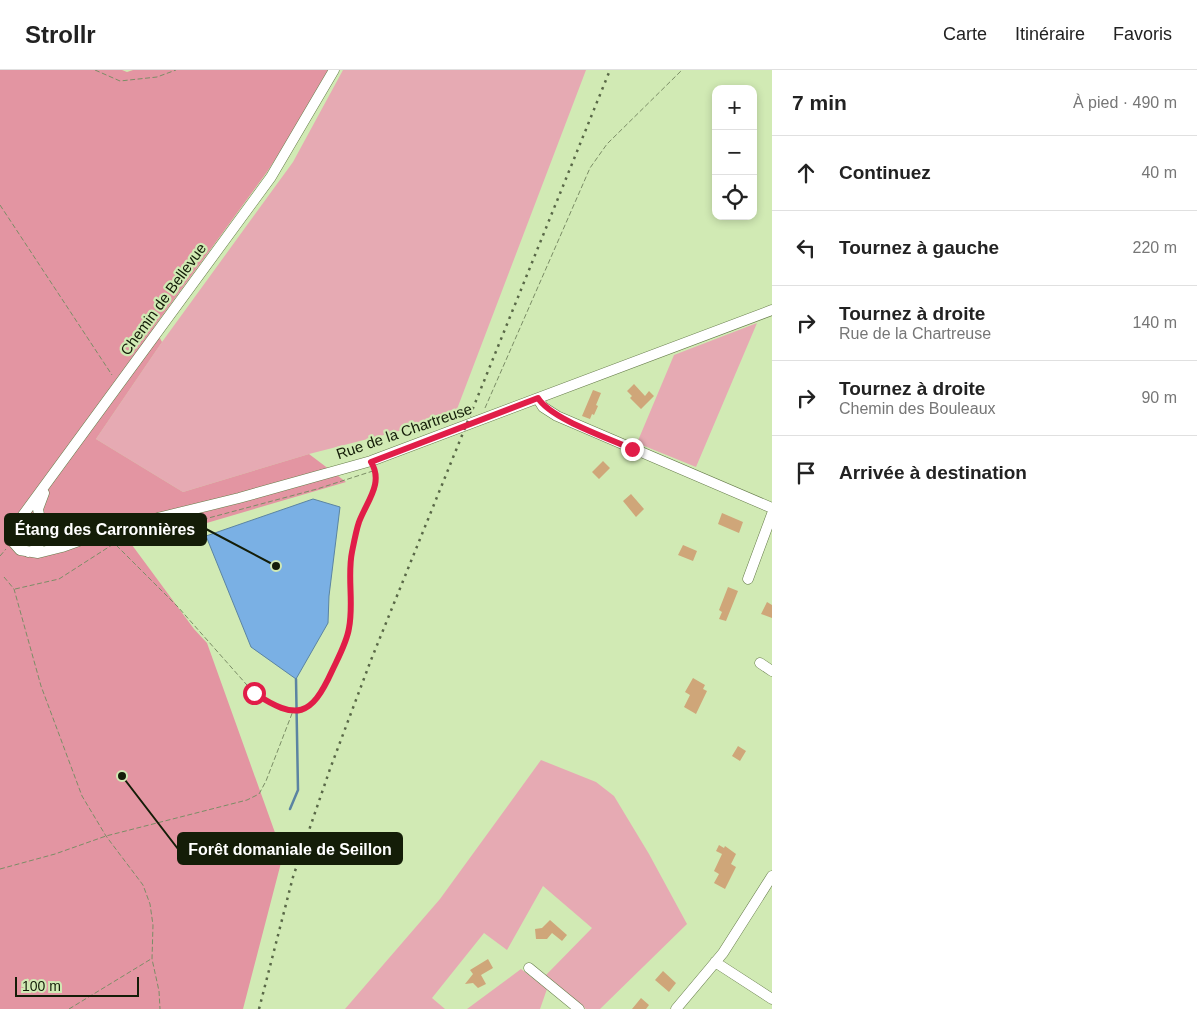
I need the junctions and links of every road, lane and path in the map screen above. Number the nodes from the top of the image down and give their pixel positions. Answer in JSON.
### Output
{"nodes":[{"id":1,"x":95,"y":70,"type":"edge"},
{"id":2,"x":176,"y":70,"type":"edge"},
{"id":3,"x":334,"y":70,"type":"edge"},
{"id":4,"x":682,"y":70,"type":"edge"},
{"id":5,"x":0,"y":205,"type":"edge"},
{"id":6,"x":772,"y":310,"type":"edge"},
{"id":7,"x":118,"y":384,"type":"junction"},
{"id":8,"x":538,"y":398,"type":"junction"},
{"id":9,"x":479,"y":421,"type":"junction"},
{"id":10,"x":53,"y":474,"type":"junction"},
{"id":11,"x":772,"y":508,"type":"edge"},
{"id":12,"x":772,"y":514,"type":"edge"},
{"id":13,"x":42,"y":530,"type":"junction"},
{"id":14,"x":102,"y":532,"type":"junction"},
{"id":15,"x":83,"y":539,"type":"junction"},
{"id":16,"x":12,"y":541,"type":"junction"},
{"id":17,"x":115,"y":543,"type":"junction"},
{"id":18,"x":28,"y":552,"type":"junction"},
{"id":19,"x":4,"y":577,"type":"dead end"},
{"id":20,"x":748,"y":579,"type":"dead end"},
{"id":21,"x":14,"y":589,"type":"junction"},
{"id":22,"x":760,"y":663,"type":"dead end"},
{"id":23,"x":772,"y":671,"type":"edge"},
{"id":24,"x":293,"y":711,"type":"junction"},
{"id":25,"x":106,"y":836,"type":"junction"},
{"id":26,"x":0,"y":869,"type":"edge"},
{"id":27,"x":772,"y":876,"type":"edge"},
{"id":28,"x":152,"y":959,"type":"junction"},
{"id":29,"x":715,"y":962,"type":"junction"},
{"id":30,"x":529,"y":968,"type":"dead end"},
{"id":31,"x":772,"y":999,"type":"edge"},
{"id":32,"x":69,"y":1009,"type":"edge"},
{"id":33,"x":160,"y":1009,"type":"edge"},
{"id":34,"x":579,"y":1009,"type":"edge"},
{"id":35,"x":676,"y":1009,"type":"edge"}],
"edges":[{"from":1,"to":2,"type":"path"},
{"from":3,"to":7,"type":"street","name":"Chemin de Bellevue"},
{"from":4,"to":9,"type":"path"},
{"from":5,"to":7,"type":"path"},
{"from":6,"to":8,"type":"street","name":"Rue de la Chartreuse"},
{"from":7,"to":10,"type":"street","name":"Chemin de Bellevue"},
{"from":8,"to":9,"type":"street","name":"Rue de la Chartreuse"},
{"from":8,"to":11,"type":"street"},
{"from":9,"to":14,"type":"street","name":"Rue de la Chartreuse"},
{"from":10,"to":13,"type":"street"},
{"from":10,"to":16,"type":"street","name":"Chemin de Bellevue"},
{"from":12,"to":20,"type":"street"},
{"from":13,"to":15,"type":"street"},
{"from":13,"to":16,"type":"street"},
{"from":13,"to":18,"type":"street"},
{"from":14,"to":15,"type":"street","name":"Rue de la Chartreuse"},
{"from":14,"to":17,"type":"path"},
{"from":15,"to":18,"type":"street","name":"Rue de la Chartreuse"},
{"from":16,"to":18,"type":"street"},
{"from":17,"to":21,"type":"path"},
{"from":17,"to":24,"type":"path"},
{"from":17,"to":24,"type":"path"},
{"from":19,"to":21,"type":"path"},
{"from":21,"to":25,"type":"path"},
{"from":22,"to":23,"type":"street"},
{"from":24,"to":25,"type":"path"},
{"from":25,"to":26,"type":"path"},
{"from":25,"to":28,"type":"path"},
{"from":27,"to":29,"type":"street"},
{"from":28,"to":32,"type":"path"},
{"from":28,"to":33,"type":"path"},
{"from":29,"to":31,"type":"street"},
{"from":29,"to":35,"type":"street"},
{"from":30,"to":34,"type":"street"}]}
